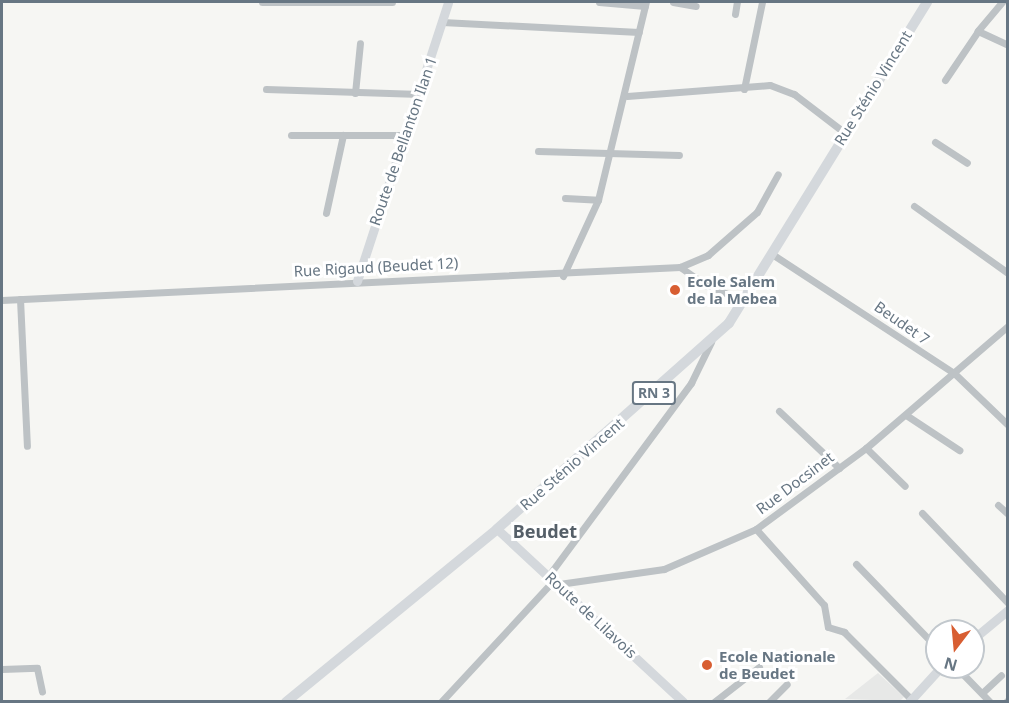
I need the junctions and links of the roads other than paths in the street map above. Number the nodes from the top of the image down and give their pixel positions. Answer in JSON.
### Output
{"nodes":[{"id":1,"x":262,"y":2,"type":"edge"},
{"id":2,"x":321,"y":2,"type":"edge"},
{"id":3,"x":346,"y":2,"type":"edge"},
{"id":4,"x":391,"y":2,"type":"edge"},
{"id":5,"x":448,"y":2,"type":"edge"},
{"id":6,"x":599,"y":2,"type":"edge"},
{"id":7,"x":673,"y":2,"type":"edge"},
{"id":8,"x":737,"y":2,"type":"edge"},
{"id":9,"x":762,"y":2,"type":"edge"},
{"id":10,"x":927,"y":2,"type":"edge"},
{"id":11,"x":1002,"y":2,"type":"edge"},
{"id":12,"x":645,"y":4,"type":"edge"},
{"id":13,"x":696,"y":6,"type":"dead end"},
{"id":14,"x":735,"y":14,"type":"dead end"},
{"id":15,"x":442,"y":22,"type":"junction"},
{"id":16,"x":978,"y":31,"type":"junction"},
{"id":17,"x":639,"y":32,"type":"junction"},
{"id":18,"x":360,"y":43,"type":"dead end"},
{"id":19,"x":1008,"y":45,"type":"edge"},
{"id":20,"x":945,"y":80,"type":"dead end"},
{"id":21,"x":266,"y":89,"type":"dead end"},
{"id":22,"x":744,"y":89,"type":"junction"},
{"id":23,"x":355,"y":93,"type":"junction"},
{"id":24,"x":420,"y":94,"type":"junction"},
{"id":25,"x":627,"y":96,"type":"junction"},
{"id":26,"x":845,"y":133,"type":"junction"},
{"id":27,"x":291,"y":135,"type":"dead end"},
{"id":28,"x":343,"y":135,"type":"junction"},
{"id":29,"x":405,"y":135,"type":"junction"},
{"id":30,"x":935,"y":142,"type":"dead end"},
{"id":31,"x":538,"y":151,"type":"dead end"},
{"id":32,"x":612,"y":151,"type":"junction"},
{"id":33,"x":679,"y":155,"type":"dead end"},
{"id":34,"x":967,"y":163,"type":"dead end"},
{"id":35,"x":778,"y":174,"type":"dead end"},
{"id":36,"x":566,"y":198,"type":"dead end"},
{"id":37,"x":598,"y":200,"type":"junction"},
{"id":38,"x":914,"y":206,"type":"dead end"},
{"id":39,"x":326,"y":213,"type":"dead end"},
{"id":40,"x":772,"y":254,"type":"junction"},
{"id":41,"x":680,"y":267,"type":"junction"},
{"id":42,"x":1008,"y":273,"type":"edge"},
{"id":43,"x":563,"y":276,"type":"junction"},
{"id":44,"x":357,"y":281,"type":"junction"},
{"id":45,"x":20,"y":299,"type":"junction"},
{"id":46,"x":2,"y":300,"type":"edge"},
{"id":47,"x":743,"y":300,"type":"junction"},
{"id":48,"x":1008,"y":326,"type":"edge"},
{"id":49,"x":711,"y":342,"type":"junction"},
{"id":50,"x":954,"y":373,"type":"junction"},
{"id":51,"x":779,"y":411,"type":"dead end"},
{"id":52,"x":906,"y":415,"type":"junction"},
{"id":53,"x":1008,"y":425,"type":"edge"},
{"id":54,"x":27,"y":446,"type":"dead end"},
{"id":55,"x":866,"y":448,"type":"junction"},
{"id":56,"x":959,"y":450,"type":"dead end"},
{"id":57,"x":839,"y":468,"type":"junction"},
{"id":58,"x":905,"y":486,"type":"dead end"},
{"id":59,"x":998,"y":504,"type":"dead end"},
{"id":60,"x":922,"y":513,"type":"dead end"},
{"id":61,"x":1008,"y":514,"type":"edge"},
{"id":62,"x":497,"y":530,"type":"junction"},
{"id":63,"x":756,"y":530,"type":"junction"},
{"id":64,"x":856,"y":564,"type":"dead end"},
{"id":65,"x":554,"y":580,"type":"junction"},
{"id":66,"x":1008,"y":603,"type":"edge"},
{"id":67,"x":1008,"y":610,"type":"edge"},
{"id":68,"x":985,"y":629,"type":"edge"},
{"id":69,"x":925,"y":636,"type":"edge"},
{"id":70,"x":759,"y":667,"type":"dead end"},
{"id":71,"x":2,"y":669,"type":"edge"},
{"id":72,"x":1001,"y":675,"type":"dead end"},
{"id":73,"x":930,"y":679,"type":"edge"},
{"id":74,"x":968,"y":679,"type":"edge"},
{"id":75,"x":787,"y":684,"type":"dead end"},
{"id":76,"x":42,"y":690,"type":"dead end"},
{"id":77,"x":982,"y":693,"type":"junction"},
{"id":78,"x":910,"y":700,"type":"edge"},
{"id":79,"x":443,"y":701,"type":"edge"},
{"id":80,"x":286,"y":702,"type":"edge"},
{"id":81,"x":683,"y":702,"type":"edge"},
{"id":82,"x":714,"y":702,"type":"edge"},
{"id":83,"x":769,"y":702,"type":"edge"},
{"id":84,"x":990,"y":702,"type":"edge"}],
"edges":[{"from":1,"to":2,"type":"street"},
{"from":2,"to":3,"type":"street"},
{"from":3,"to":4,"type":"street"},
{"from":5,"to":15,"type":"street","name":"Route de Bellanton Ilan 1"},
{"from":6,"to":12,"type":"street"},
{"from":7,"to":13,"type":"street"},
{"from":8,"to":14,"type":"street"},
{"from":9,"to":22,"type":"street"},
{"from":10,"to":26,"type":"main road","name":"Rue Sténio Vincent","number":"RN 3"},
{"from":11,"to":16,"type":"street"},
{"from":12,"to":17,"type":"street"},
{"from":15,"to":17,"type":"street"},
{"from":15,"to":24,"type":"street","name":"Route de Bellanton Ilan 1"},
{"from":16,"to":19,"type":"street"},
{"from":16,"to":20,"type":"street"},
{"from":17,"to":25,"type":"street"},
{"from":18,"to":23,"type":"street"},
{"from":21,"to":23,"type":"street"},
{"from":22,"to":25,"type":"street"},
{"from":22,"to":26,"type":"street"},
{"from":23,"to":24,"type":"street"},
{"from":24,"to":29,"type":"street","name":"Route de Bellanton Ilan 1"},
{"from":25,"to":32,"type":"street"},
{"from":26,"to":40,"type":"main road","name":"Rue Sténio Vincent","number":"RN 3"},
{"from":27,"to":28,"type":"street"},
{"from":28,"to":29,"type":"street"},
{"from":28,"to":39,"type":"street"},
{"from":29,"to":44,"type":"street","name":"Route de Bellanton Ilan 1"},
{"from":30,"to":34,"type":"street"},
{"from":31,"to":32,"type":"street"},
{"from":32,"to":33,"type":"street"},
{"from":32,"to":37,"type":"street"},
{"from":35,"to":41,"type":"street","name":"Rue Rigaud (Beudet 12)"},
{"from":36,"to":37,"type":"street"},
{"from":37,"to":43,"type":"street"},
{"from":38,"to":42,"type":"street"},
{"from":40,"to":47,"type":"main road","name":"Rue Sténio Vincent","number":"RN 3"},
{"from":40,"to":50,"type":"street","name":"Beudet 7"},
{"from":41,"to":43,"type":"street","name":"Rue Rigaud (Beudet 12)"},
{"from":41,"to":47,"type":"street"},
{"from":43,"to":44,"type":"street","name":"Rue Rigaud (Beudet 12)"},
{"from":44,"to":45,"type":"street","name":"Rue Rigaud (Beudet 12)"},
{"from":45,"to":46,"type":"street","name":"Rue Rigaud (Beudet 12)"},
{"from":45,"to":54,"type":"street"},
{"from":47,"to":49,"type":"main road","name":"Rue Sténio Vincent","number":"RN 3"},
{"from":48,"to":50,"type":"street","name":"Rue Docsinet"},
{"from":49,"to":62,"type":"main road","name":"Rue Sténio Vincent","number":"RN 3"},
{"from":49,"to":65,"type":"street"},
{"from":50,"to":52,"type":"street","name":"Rue Docsinet"},
{"from":50,"to":53,"type":"street","name":"Beudet 7"},
{"from":51,"to":57,"type":"street"},
{"from":52,"to":55,"type":"street","name":"Rue Docsinet"},
{"from":52,"to":56,"type":"street"},
{"from":55,"to":57,"type":"street","name":"Rue Docsinet"},
{"from":55,"to":58,"type":"street"},
{"from":57,"to":63,"type":"street","name":"Rue Docsinet"},
{"from":59,"to":61,"type":"street"},
{"from":60,"to":66,"type":"street"},
{"from":62,"to":65,"type":"street","name":"Route de Lilavois"},
{"from":62,"to":80,"type":"main road","name":"Rue Sténio Vincent","number":"RN 3"},
{"from":63,"to":65,"type":"street","name":"Rue Docsinet"},
{"from":63,"to":78,"type":"street"},
{"from":64,"to":69,"type":"street"},
{"from":65,"to":79,"type":"street"},
{"from":65,"to":81,"type":"street","name":"Route de Lilavois"},
{"from":67,"to":68,"type":"street"},
{"from":70,"to":82,"type":"street"},
{"from":71,"to":76,"type":"street"},
{"from":72,"to":77,"type":"street"},
{"from":73,"to":78,"type":"street"},
{"from":74,"to":77,"type":"street"},
{"from":75,"to":83,"type":"street"},
{"from":77,"to":84,"type":"street"}]}
